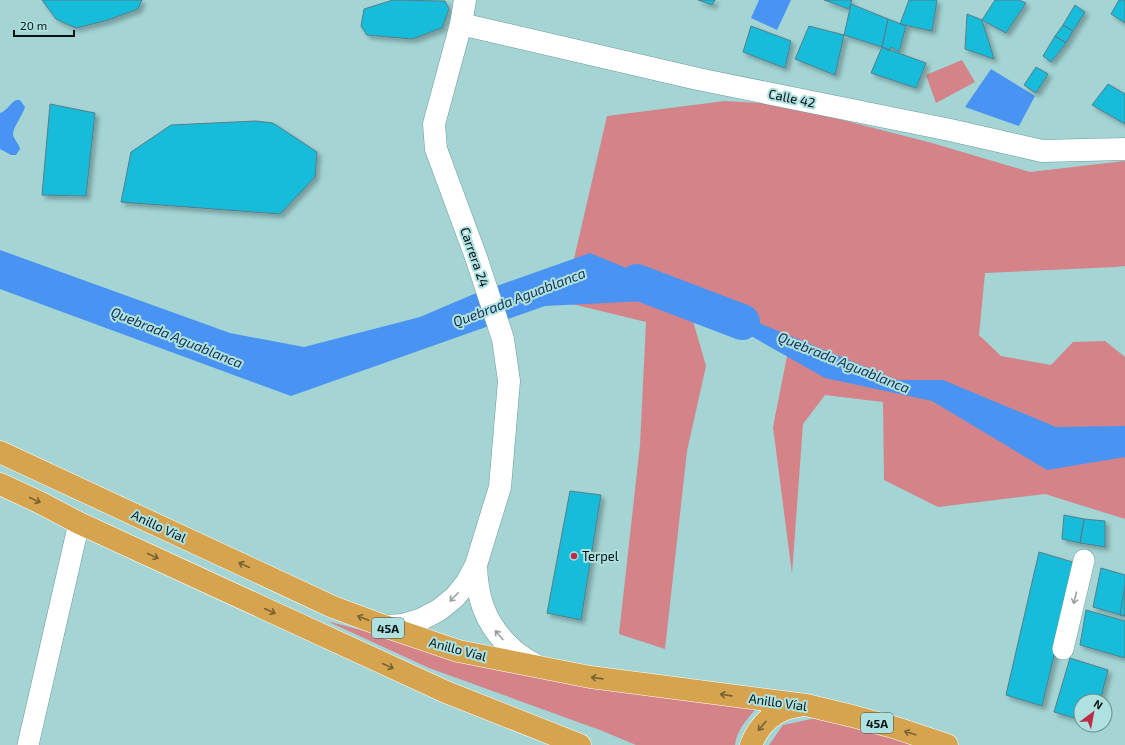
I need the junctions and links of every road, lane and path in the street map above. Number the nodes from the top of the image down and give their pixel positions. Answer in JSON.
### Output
{"nodes":[{"id":1,"x":465,"y":0,"type":"edge"},
{"id":2,"x":461,"y":24,"type":"junction"},
{"id":3,"x":1125,"y":149,"type":"edge"},
{"id":4,"x":0,"y":452,"type":"edge"},
{"id":5,"x":0,"y":484,"type":"edge"},
{"id":6,"x":79,"y":522,"type":"junction"},
{"id":7,"x":1084,"y":560,"type":"dead end"},
{"id":8,"x":476,"y":565,"type":"junction"},
{"id":9,"x":384,"y":626,"type":"junction"},
{"id":10,"x":1063,"y":649,"type":"dead end"},
{"id":11,"x":540,"y":667,"type":"junction"},
{"id":12,"x":806,"y":706,"type":"junction"},
{"id":13,"x":569,"y":743,"type":"edge"},
{"id":14,"x":28,"y":745,"type":"edge"},
{"id":15,"x":751,"y":745,"type":"edge"},
{"id":16,"x":947,"y":745,"type":"edge"}],
"edges":[{"from":1,"to":2,"type":"street","name":"Carrera 24"},
{"from":2,"to":3,"type":"street","name":"Calle 42"},
{"from":2,"to":8,"type":"street","name":"Carrera 24"},
{"from":9,"to":4,"type":"highway","name":"Anillo Víal","number":"45A","one_way":true},
{"from":5,"to":6,"type":"highway","number":"45A","one_way":true},
{"from":6,"to":13,"type":"highway","number":"45A","one_way":true},
{"from":6,"to":14,"type":"street"},
{"from":7,"to":10,"type":"street","one_way":true},
{"from":8,"to":9,"type":"street","name":"Carrera 24","one_way":true},
{"from":11,"to":8,"type":"street","name":"Carrera 24","one_way":true},
{"from":9,"to":11,"type":"highway","name":"Anillo Víal","number":"45A"},
{"from":12,"to":11,"type":"highway","name":"Anillo Víal","number":"45A","one_way":true},
{"from":12,"to":15,"type":"highway","one_way":true},
{"from":16,"to":12,"type":"highway","name":"Anillo Víal","number":"45A","one_way":true}]}
